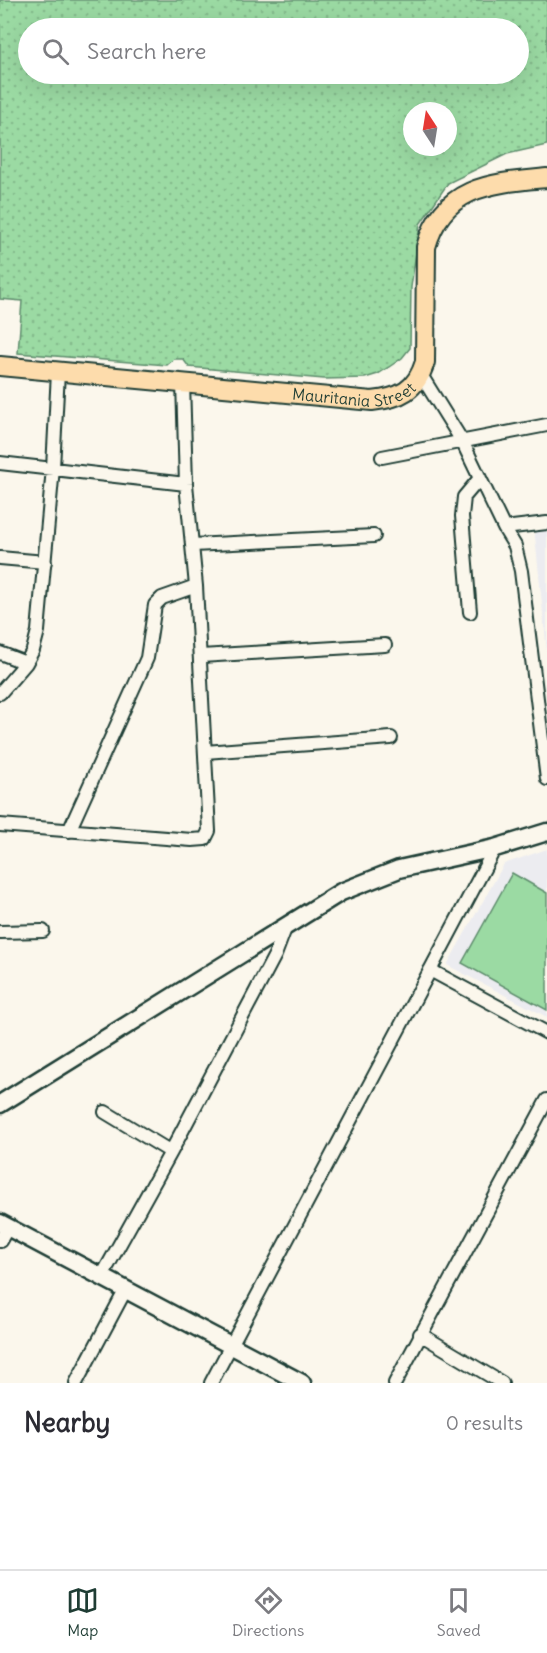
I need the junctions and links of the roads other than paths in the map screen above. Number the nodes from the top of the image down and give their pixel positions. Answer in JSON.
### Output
{"nodes":[{"id":1,"x":547,"y":178,"type":"edge"},
{"id":2,"x":0,"y":366,"type":"edge"},
{"id":3,"x":58,"y":372,"type":"junction"},
{"id":4,"x":421,"y":375,"type":"junction"},
{"id":5,"x":183,"y":382,"type":"junction"},
{"id":6,"x":547,"y":424,"type":"edge"},
{"id":7,"x":462,"y":441,"type":"junction"},
{"id":8,"x":382,"y":457,"type":"dead end"},
{"id":9,"x":0,"y":464,"type":"edge"},
{"id":10,"x":53,"y":468,"type":"junction"},
{"id":11,"x":480,"y":478,"type":"junction"},
{"id":12,"x":186,"y":484,"type":"junction"},
{"id":13,"x":547,"y":523,"type":"edge"},
{"id":14,"x":504,"y":528,"type":"junction"},
{"id":15,"x":374,"y":536,"type":"dead end"},
{"id":16,"x":193,"y":545,"type":"junction"},
{"id":17,"x":0,"y":558,"type":"edge"},
{"id":18,"x":45,"y":562,"type":"junction"},
{"id":19,"x":196,"y":586,"type":"junction"},
{"id":20,"x":471,"y":612,"type":"dead end"},
{"id":21,"x":385,"y":645,"type":"dead end"},
{"id":22,"x":0,"y":653,"type":"edge"},
{"id":23,"x":201,"y":657,"type":"junction"},
{"id":24,"x":26,"y":663,"type":"junction"},
{"id":25,"x":0,"y":693,"type":"edge"},
{"id":26,"x":392,"y":738,"type":"dead end"},
{"id":27,"x":205,"y":752,"type":"junction"},
{"id":28,"x":547,"y":779,"type":"edge"},
{"id":29,"x":0,"y":825,"type":"edge"},
{"id":30,"x":69,"y":831,"type":"junction"},
{"id":31,"x":547,"y":832,"type":"edge"},
{"id":32,"x":495,"y":848,"type":"junction"},
{"id":33,"x":286,"y":926,"type":"junction"},
{"id":34,"x":43,"y":931,"type":"dead end"},
{"id":35,"x":0,"y":932,"type":"edge"},
{"id":36,"x":430,"y":970,"type":"junction"},
{"id":37,"x":547,"y":1033,"type":"edge"},
{"id":38,"x":547,"y":1100,"type":"edge"},
{"id":39,"x":0,"y":1104,"type":"edge"},
{"id":40,"x":105,"y":1112,"type":"dead end"},
{"id":41,"x":171,"y":1152,"type":"junction"},
{"id":42,"x":3,"y":1230,"type":"edge"},
{"id":43,"x":102,"y":1276,"type":"junction"},
{"id":44,"x":126,"y":1289,"type":"junction"},
{"id":45,"x":420,"y":1334,"type":"junction"},
{"id":46,"x":230,"y":1346,"type":"junction"},
{"id":47,"x":76,"y":1383,"type":"edge"},
{"id":48,"x":211,"y":1383,"type":"edge"},
{"id":49,"x":302,"y":1383,"type":"edge"},
{"id":50,"x":395,"y":1383,"type":"edge"},
{"id":51,"x":501,"y":1383,"type":"edge"}],
"edges":[{"from":1,"to":4,"type":"main road","name":"Mauritania Street"},
{"from":2,"to":3,"type":"main road","name":"Mauritania Street"},
{"from":3,"to":5,"type":"main road","name":"Mauritania Street"},
{"from":3,"to":10,"type":"street"},
{"from":4,"to":5,"type":"main road","name":"Mauritania Street"},
{"from":4,"to":7,"type":"street"},
{"from":5,"to":12,"type":"street"},
{"from":6,"to":7,"type":"street"},
{"from":7,"to":8,"type":"street"},
{"from":7,"to":11,"type":"street"},
{"from":9,"to":10,"type":"street"},
{"from":10,"to":12,"type":"street"},
{"from":10,"to":18,"type":"street"},
{"from":11,"to":14,"type":"street"},
{"from":11,"to":20,"type":"street"},
{"from":12,"to":16,"type":"street"},
{"from":13,"to":14,"type":"street"},
{"from":14,"to":28,"type":"street"},
{"from":15,"to":16,"type":"street"},
{"from":16,"to":19,"type":"street"},
{"from":17,"to":18,"type":"street"},
{"from":18,"to":24,"type":"street"},
{"from":19,"to":23,"type":"street"},
{"from":19,"to":30,"type":"street"},
{"from":21,"to":23,"type":"street"},
{"from":22,"to":24,"type":"street"},
{"from":23,"to":27,"type":"street"},
{"from":24,"to":25,"type":"street"},
{"from":26,"to":27,"type":"street"},
{"from":27,"to":30,"type":"street"},
{"from":29,"to":30,"type":"street"},
{"from":31,"to":32,"type":"street"},
{"from":32,"to":33,"type":"street"},
{"from":32,"to":36,"type":"street"},
{"from":33,"to":39,"type":"street"},
{"from":33,"to":41,"type":"street"},
{"from":34,"to":35,"type":"street"},
{"from":36,"to":37,"type":"street"},
{"from":36,"to":46,"type":"street"},
{"from":38,"to":45,"type":"street"},
{"from":40,"to":41,"type":"street"},
{"from":41,"to":43,"type":"street"},
{"from":42,"to":43,"type":"street"},
{"from":43,"to":44,"type":"street"},
{"from":44,"to":46,"type":"street"},
{"from":44,"to":47,"type":"street"},
{"from":45,"to":50,"type":"street"},
{"from":45,"to":51,"type":"street"},
{"from":46,"to":48,"type":"street"},
{"from":46,"to":49,"type":"street"}]}
